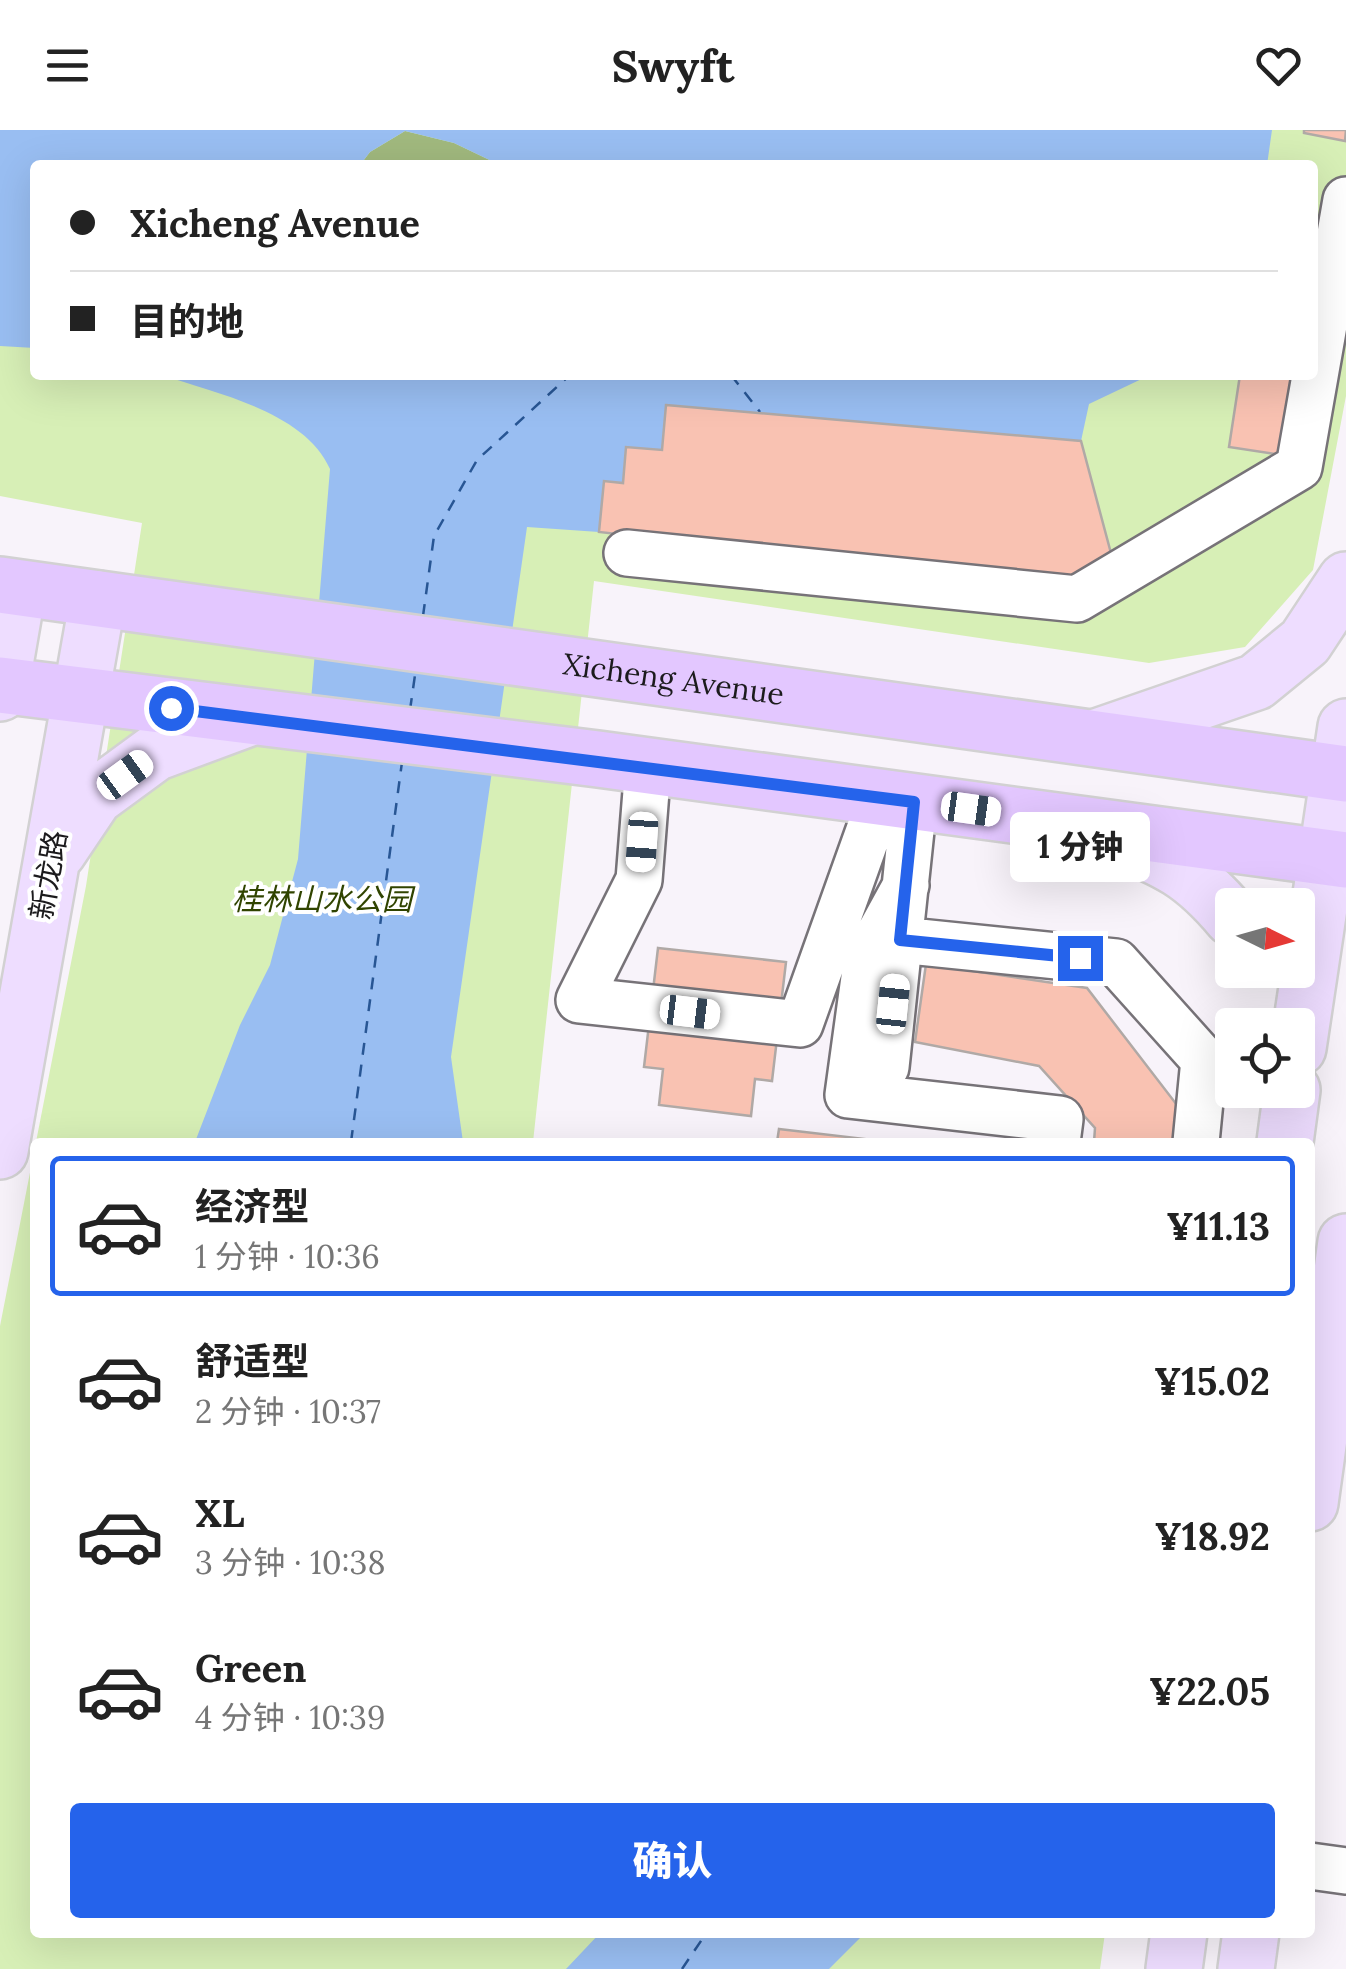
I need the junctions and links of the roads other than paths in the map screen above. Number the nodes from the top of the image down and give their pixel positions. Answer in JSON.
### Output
{"nodes":[{"id":1,"x":1346,"y":200,"type":"edge"},
{"id":2,"x":1318,"y":363,"type":"edge"},
{"id":3,"x":1315,"y":380,"type":"edge"},
{"id":4,"x":627,"y":554,"type":"dead end"},
{"id":5,"x":1346,"y":580,"type":"edge"},
{"id":6,"x":9,"y":587,"type":"edge"},
{"id":7,"x":98,"y":599,"type":"junction"},
{"id":8,"x":1,"y":685,"type":"edge"},
{"id":9,"x":0,"y":693,"type":"edge"},
{"id":10,"x":80,"y":696,"type":"junction"},
{"id":11,"x":225,"y":716,"type":"junction"},
{"id":12,"x":1094,"y":738,"type":"junction"},
{"id":13,"x":1344,"y":758,"type":"edge"},
{"id":14,"x":623,"y":762,"type":"junction"},
{"id":15,"x":898,"y":799,"type":"junction"},
{"id":16,"x":1076,"y":824,"type":"junction"},
{"id":17,"x":1335,"y":858,"type":"edge"},
{"id":18,"x":51,"y":863,"type":"junction"},
{"id":19,"x":906,"y":886,"type":"junction"},
{"id":20,"x":1215,"y":896,"type":"edge"},
{"id":21,"x":900,"y":940,"type":"junction"},
{"id":22,"x":1307,"y":1008,"type":"edge"},
{"id":23,"x":886,"y":1067,"type":"dead end"},
{"id":24,"x":911,"y":1122,"type":"edge"},
{"id":25,"x":1058,"y":1138,"type":"edge"},
{"id":26,"x":1196,"y":1138,"type":"edge"},
{"id":27,"x":0,"y":1152,"type":"edge"},
{"id":28,"x":1346,"y":1242,"type":"edge"},
{"id":29,"x":1315,"y":1467,"type":"edge"},
{"id":30,"x":1315,"y":1867,"type":"edge"},
{"id":31,"x":1346,"y":1871,"type":"edge"},
{"id":32,"x":1178,"y":1938,"type":"edge"},
{"id":33,"x":1250,"y":1938,"type":"edge"},
{"id":34,"x":1174,"y":1969,"type":"edge"},
{"id":35,"x":1246,"y":1969,"type":"edge"}],
"edges":[{"from":1,"to":2,"type":"street"},
{"from":3,"to":4,"type":"street"},
{"from":5,"to":12,"type":"main road"},
{"from":6,"to":7,"type":"highway","name":"Xicheng Avenue"},
{"from":6,"to":8,"type":"main road"},
{"from":7,"to":10,"type":"main road","name":"新龙路"},
{"from":7,"to":12,"type":"highway","name":"Xicheng Avenue"},
{"from":8,"to":9,"type":"main road"},
{"from":8,"to":10,"type":"highway"},
{"from":10,"to":11,"type":"highway"},
{"from":10,"to":18,"type":"main road","name":"新龙路"},
{"from":11,"to":14,"type":"highway"},
{"from":11,"to":18,"type":"main road"},
{"from":12,"to":13,"type":"highway","name":"Xicheng Avenue"},
{"from":13,"to":17,"type":"main road"},
{"from":14,"to":15,"type":"highway"},
{"from":14,"to":15,"type":"street"},
{"from":15,"to":16,"type":"highway"},
{"from":15,"to":19,"type":"street"},
{"from":16,"to":17,"type":"highway"},
{"from":16,"to":20,"type":"main road"},
{"from":17,"to":22,"type":"main road"},
{"from":18,"to":27,"type":"main road","name":"新龙路"},
{"from":19,"to":21,"type":"street"},
{"from":19,"to":24,"type":"street"},
{"from":21,"to":23,"type":"street"},
{"from":21,"to":26,"type":"street"},
{"from":24,"to":25,"type":"street"},
{"from":28,"to":29,"type":"main road"},
{"from":30,"to":31,"type":"street"},
{"from":32,"to":34,"type":"main road"},
{"from":33,"to":35,"type":"main road"}]}
